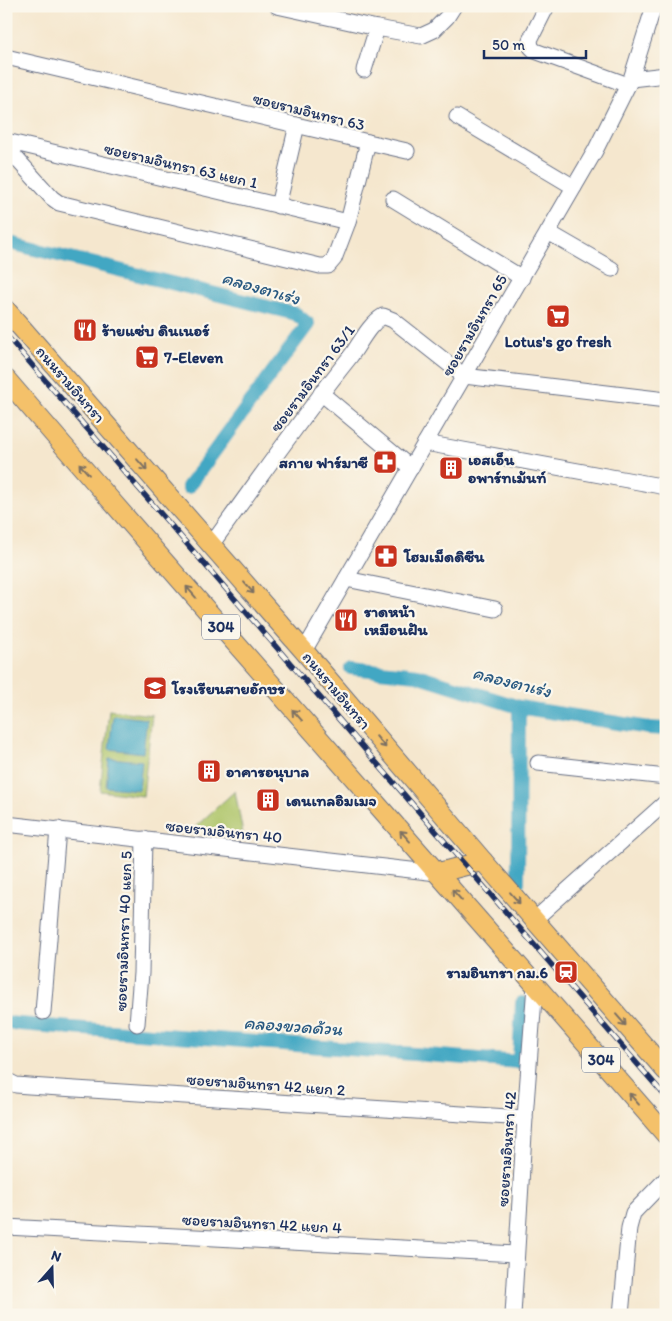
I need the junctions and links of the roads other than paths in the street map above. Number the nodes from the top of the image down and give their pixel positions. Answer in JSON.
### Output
{"nodes":[{"id":1,"x":277,"y":6,"type":"edge"},
{"id":2,"x":454,"y":6,"type":"edge"},
{"id":3,"x":547,"y":6,"type":"edge"},
{"id":4,"x":654,"y":6,"type":"edge"},
{"id":5,"x":377,"y":28,"type":"junction"},
{"id":6,"x":6,"y":57,"type":"edge"},
{"id":7,"x":364,"y":70,"type":"dead end"},
{"id":8,"x":666,"y":75,"type":"edge"},
{"id":9,"x":629,"y":82,"type":"junction"},
{"id":10,"x":457,"y":117,"type":"dead end"},
{"id":11,"x":297,"y":125,"type":"junction"},
{"id":12,"x":6,"y":142,"type":"edge"},
{"id":13,"x":368,"y":142,"type":"junction"},
{"id":14,"x":6,"y":147,"type":"edge"},
{"id":15,"x":407,"y":150,"type":"dead end"},
{"id":16,"x":574,"y":188,"type":"junction"},
{"id":17,"x":393,"y":199,"type":"dead end"},
{"id":18,"x":278,"y":206,"type":"junction"},
{"id":19,"x":348,"y":222,"type":"junction"},
{"id":20,"x":548,"y":232,"type":"junction"},
{"id":21,"x":612,"y":269,"type":"dead end"},
{"id":22,"x":522,"y":278,"type":"junction"},
{"id":23,"x":6,"y":310,"type":"edge"},
{"id":24,"x":464,"y":376,"type":"junction"},
{"id":25,"x":6,"y":379,"type":"edge"},
{"id":26,"x":321,"y":393,"type":"junction"},
{"id":27,"x":666,"y":400,"type":"edge"},
{"id":28,"x":425,"y":443,"type":"junction"},
{"id":29,"x":411,"y":468,"type":"junction"},
{"id":30,"x":666,"y":487,"type":"edge"},
{"id":31,"x":211,"y":544,"type":"junction"},
{"id":32,"x":346,"y":579,"type":"junction"},
{"id":33,"x":495,"y":609,"type":"dead end"},
{"id":34,"x":304,"y":651,"type":"junction"},
{"id":35,"x":538,"y":762,"type":"dead end"},
{"id":36,"x":666,"y":777,"type":"edge"},
{"id":37,"x":666,"y":802,"type":"edge"},
{"id":38,"x":6,"y":824,"type":"edge"},
{"id":39,"x":58,"y":830,"type":"junction"},
{"id":40,"x":144,"y":839,"type":"junction"},
{"id":41,"x":483,"y":861,"type":"junction"},
{"id":42,"x":437,"y":873,"type":"junction"},
{"id":43,"x":534,"y":920,"type":"junction"},
{"id":44,"x":535,"y":985,"type":"junction"},
{"id":45,"x":43,"y":1012,"type":"dead end"},
{"id":46,"x":137,"y":1024,"type":"dead end"},
{"id":47,"x":666,"y":1071,"type":"edge"},
{"id":48,"x":6,"y":1080,"type":"edge"},
{"id":49,"x":525,"y":1118,"type":"junction"},
{"id":50,"x":666,"y":1135,"type":"edge"},
{"id":51,"x":666,"y":1179,"type":"edge"},
{"id":52,"x":6,"y":1227,"type":"edge"},
{"id":53,"x":516,"y":1254,"type":"junction"},
{"id":54,"x":513,"y":1315,"type":"edge"},
{"id":55,"x":622,"y":1315,"type":"edge"}],
"edges":[{"from":1,"to":5,"type":"street"},
{"from":2,"to":5,"type":"street"},
{"from":3,"to":9,"type":"street"},
{"from":4,"to":9,"type":"street","name":"ซอยรามอินทรา 65"},
{"from":5,"to":7,"type":"street"},
{"from":6,"to":11,"type":"street","name":"ซอยรามอินทรา 63"},
{"from":8,"to":9,"type":"street"},
{"from":9,"to":16,"type":"street","name":"ซอยรามอินทรา 65"},
{"from":10,"to":16,"type":"street"},
{"from":11,"to":13,"type":"street","name":"ซอยรามอินทรา 63"},
{"from":11,"to":18,"type":"street"},
{"from":12,"to":18,"type":"street","name":"ซอยรามอินทรา 63 แยก 1"},
{"from":13,"to":15,"type":"street"},
{"from":13,"to":19,"type":"street","name":"ซอยรามอินทรา 63"},
{"from":14,"to":19,"type":"street","name":"ซอยรามอินทรา 63"},
{"from":16,"to":20,"type":"street","name":"ซอยรามอินทรา 65"},
{"from":17,"to":22,"type":"street"},
{"from":18,"to":19,"type":"street","name":"ซอยรามอินทรา 63 แยก 1"},
{"from":20,"to":21,"type":"street"},
{"from":20,"to":22,"type":"street","name":"ซอยรามอินทรา 65"},
{"from":22,"to":24,"type":"street","name":"ซอยรามอินทรา 65"},
{"from":23,"to":31,"type":"main road","name":"ถนนรามอินทรา","number":"304","one_way":true},
{"from":24,"to":26,"type":"street","name":"ซอยรามอินทรา 63/1"},
{"from":24,"to":27,"type":"street"},
{"from":24,"to":28,"type":"street","name":"ซอยรามอินทรา 65"},
{"from":42,"to":25,"type":"main road","number":"304","one_way":true},
{"from":26,"to":29,"type":"street"},
{"from":26,"to":31,"type":"street","name":"ซอยรามอินทรา 63/1"},
{"from":28,"to":29,"type":"street","name":"ซอยรามอินทรา 65"},
{"from":28,"to":30,"type":"street"},
{"from":29,"to":32,"type":"street","name":"ซอยรามอินทรา 65"},
{"from":31,"to":34,"type":"main road","name":"ถนนรามอินทรา","number":"304","one_way":true},
{"from":32,"to":33,"type":"street"},
{"from":32,"to":34,"type":"street","name":"ซอยรามอินทรา 65"},
{"from":34,"to":41,"type":"main road","name":"ถนนรามอินทรา","number":"304","one_way":true},
{"from":35,"to":36,"type":"street"},
{"from":37,"to":43,"type":"street"},
{"from":38,"to":39,"type":"street","name":"ซอยรามอินทรา 40"},
{"from":39,"to":40,"type":"street","name":"ซอยรามอินทรา 40"},
{"from":39,"to":45,"type":"street"},
{"from":40,"to":42,"type":"street","name":"ซอยรามอินทรา 40"},
{"from":40,"to":46,"type":"street","name":"ซอยรามอินทรา 40 แยก 5"},
{"from":41,"to":42,"type":"main road"},
{"from":41,"to":43,"type":"main road","name":"ถนนรามอินทรา","number":"304","one_way":true},
{"from":44,"to":42,"type":"main road","number":"304","one_way":true},
{"from":43,"to":47,"type":"main road","name":"ถนนรามอินทรา","number":"304","one_way":true},
{"from":44,"to":49,"type":"street","name":"ซอยรามอินทรา 42"},
{"from":50,"to":44,"type":"main road","number":"304","one_way":true},
{"from":48,"to":49,"type":"street","name":"ซอยรามอินทรา 42 แยก 2"},
{"from":49,"to":53,"type":"street","name":"ซอยรามอินทรา 42"},
{"from":51,"to":55,"type":"street"},
{"from":52,"to":53,"type":"street","name":"ซอยรามอินทรา 42 แยก 4"},
{"from":53,"to":54,"type":"street","name":"ซอยรามอินทรา 42"}]}
